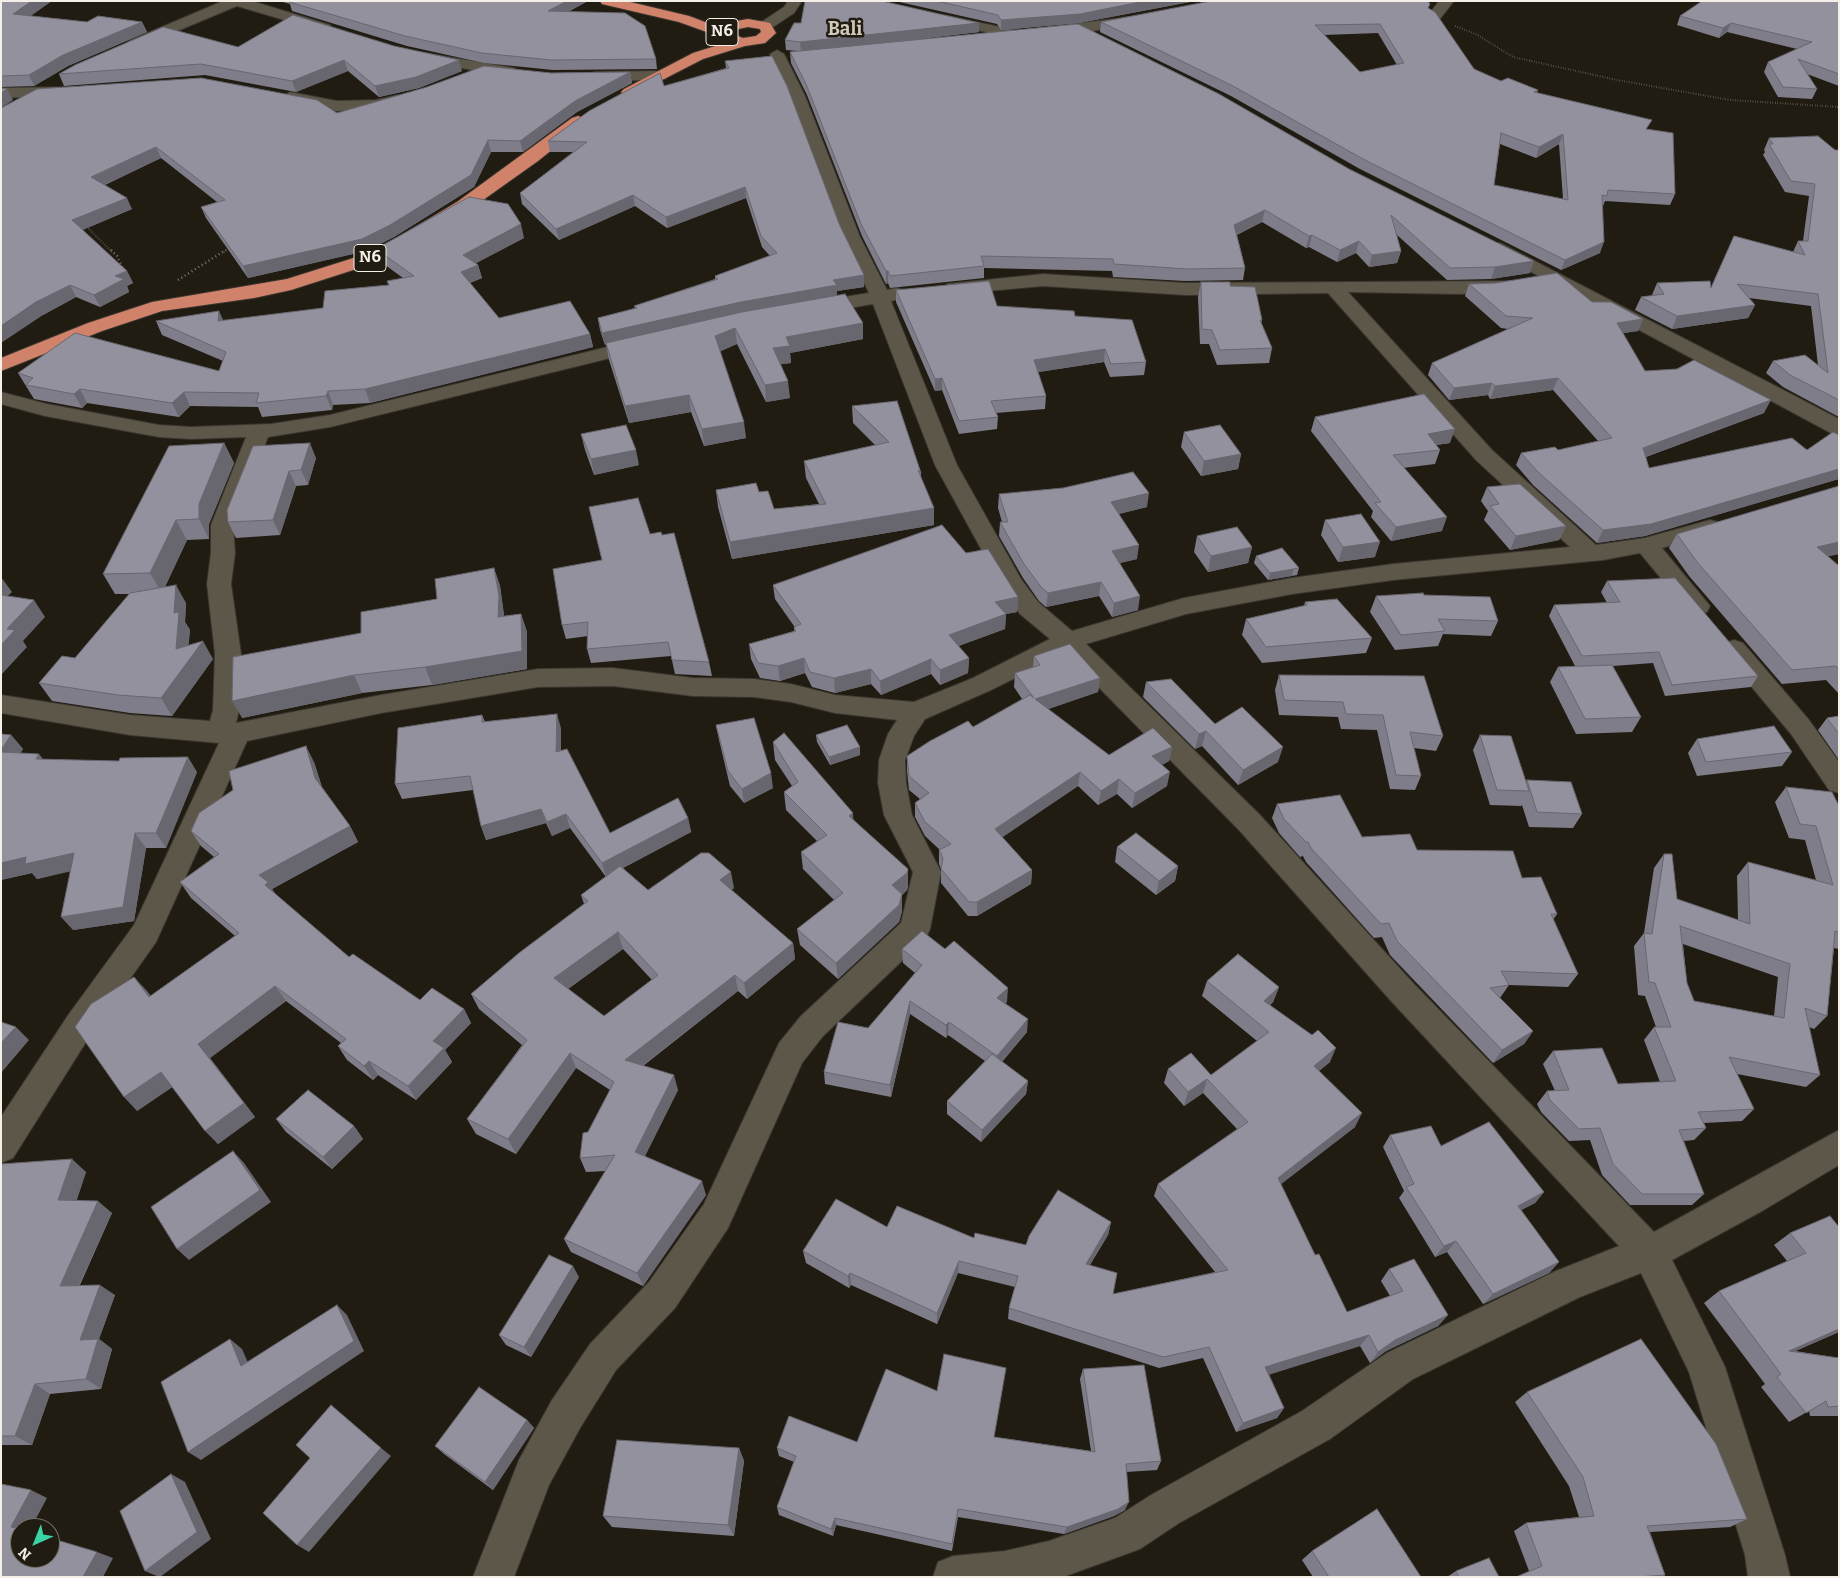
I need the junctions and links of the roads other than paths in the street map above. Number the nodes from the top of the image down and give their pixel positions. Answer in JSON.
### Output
{"nodes":[{"id":1,"x":236,"y":1,"type":"edge"},
{"id":2,"x":608,"y":1,"type":"edge"},
{"id":3,"x":795,"y":1,"type":"edge"},
{"id":4,"x":1447,"y":1,"type":"edge"},
{"id":5,"x":932,"y":16,"type":"edge"},
{"id":6,"x":1434,"y":17,"type":"edge"},
{"id":7,"x":1148,"y":18,"type":"edge"},
{"id":8,"x":684,"y":19,"type":"junction"},
{"id":9,"x":738,"y":24,"type":"junction"},
{"id":10,"x":765,"y":26,"type":"junction"},
{"id":11,"x":1079,"y":30,"type":"junction"},
{"id":12,"x":1026,"y":33,"type":"junction"},
{"id":13,"x":341,"y":34,"type":"edge"},
{"id":14,"x":722,"y":34,"type":"junction"},
{"id":15,"x":970,"y":39,"type":"edge"},
{"id":16,"x":747,"y":42,"type":"junction"},
{"id":17,"x":1104,"y":42,"type":"edge"},
{"id":18,"x":124,"y":48,"type":"edge"},
{"id":19,"x":412,"y":54,"type":"edge"},
{"id":20,"x":698,"y":56,"type":"junction"},
{"id":21,"x":484,"y":70,"type":"junction"},
{"id":22,"x":66,"y":75,"type":"edge"},
{"id":23,"x":533,"y":75,"type":"edge"},
{"id":24,"x":660,"y":76,"type":"junction"},
{"id":25,"x":576,"y":78,"type":"edge"},
{"id":26,"x":462,"y":79,"type":"edge"},
{"id":27,"x":82,"y":91,"type":"edge"},
{"id":28,"x":1,"y":93,"type":"edge"},
{"id":29,"x":35,"y":94,"type":"junction"},
{"id":30,"x":278,"y":95,"type":"edge"},
{"id":31,"x":410,"y":97,"type":"edge"},
{"id":32,"x":616,"y":99,"type":"edge"},
{"id":33,"x":15,"y":107,"type":"edge"},
{"id":34,"x":592,"y":112,"type":"edge"},
{"id":35,"x":1488,"y":241,"type":"edge"},
{"id":36,"x":1556,"y":277,"type":"junction"},
{"id":37,"x":1334,"y":288,"type":"junction"},
{"id":38,"x":880,"y":296,"type":"junction"},
{"id":39,"x":798,"y":311,"type":"edge"},
{"id":40,"x":665,"y":339,"type":"edge"},
{"id":41,"x":1,"y":365,"type":"edge"},
{"id":42,"x":1,"y":398,"type":"edge"},
{"id":43,"x":1839,"y":428,"type":"edge"},
{"id":44,"x":260,"y":430,"type":"junction"},
{"id":45,"x":1732,"y":521,"type":"edge"},
{"id":46,"x":1646,"y":545,"type":"junction"},
{"id":47,"x":1589,"y":552,"type":"junction"},
{"id":48,"x":1068,"y":641,"type":"junction"},
{"id":49,"x":1,"y":704,"type":"edge"},
{"id":50,"x":916,"y":712,"type":"junction"},
{"id":51,"x":228,"y":733,"type":"junction"},
{"id":52,"x":1839,"y":784,"type":"edge"},
{"id":53,"x":1839,"y":1146,"type":"edge"},
{"id":54,"x":1,"y":1147,"type":"edge"},
{"id":55,"x":1650,"y":1252,"type":"junction"},
{"id":56,"x":493,"y":1577,"type":"edge"},
{"id":57,"x":953,"y":1577,"type":"edge"},
{"id":58,"x":1769,"y":1577,"type":"edge"}],
"edges":[{"from":1,"to":13,"type":"street"},
{"from":1,"to":18,"type":"street"},
{"from":2,"to":8,"type":"highway","number":"N6"},
{"from":3,"to":10,"type":"street"},
{"from":4,"to":6,"type":"street"},
{"from":5,"to":12,"type":"street"},
{"from":7,"to":11,"type":"street"},
{"from":8,"to":9,"type":"highway","number":"N6"},
{"from":8,"to":14,"type":"highway","number":"N6"},
{"from":9,"to":10,"type":"highway","number":"N6"},
{"from":9,"to":14,"type":"highway","number":"N6"},
{"from":10,"to":16,"type":"highway","number":"N6"},
{"from":11,"to":12,"type":"street"},
{"from":11,"to":17,"type":"street"},
{"from":12,"to":15,"type":"street"},
{"from":14,"to":16,"type":"highway","number":"N6"},
{"from":14,"to":20,"type":"highway","number":"N6"},
{"from":16,"to":20,"type":"highway","number":"N6"},
{"from":16,"to":38,"type":"street"},
{"from":19,"to":21,"type":"street"},
{"from":20,"to":24,"type":"highway","number":"N6"},
{"from":21,"to":23,"type":"street"},
{"from":21,"to":26,"type":"street"},
{"from":22,"to":29,"type":"street"},
{"from":24,"to":25,"type":"street"},
{"from":24,"to":32,"type":"highway","number":"N6"},
{"from":27,"to":29,"type":"street"},
{"from":28,"to":29,"type":"street"},
{"from":29,"to":33,"type":"street"},
{"from":30,"to":31,"type":"street"},
{"from":34,"to":41,"type":"highway","number":"N6"},
{"from":35,"to":36,"type":"street"},
{"from":36,"to":37,"type":"street"},
{"from":36,"to":43,"type":"street"},
{"from":37,"to":38,"type":"street"},
{"from":37,"to":47,"type":"street"},
{"from":38,"to":39,"type":"street"},
{"from":38,"to":48,"type":"street"},
{"from":40,"to":44,"type":"street"},
{"from":42,"to":44,"type":"street"},
{"from":44,"to":51,"type":"street"},
{"from":45,"to":46,"type":"street"},
{"from":46,"to":47,"type":"street"},
{"from":46,"to":52,"type":"street"},
{"from":47,"to":48,"type":"street"},
{"from":48,"to":50,"type":"street"},
{"from":48,"to":55,"type":"street"},
{"from":49,"to":51,"type":"street"},
{"from":50,"to":51,"type":"street"},
{"from":50,"to":56,"type":"street"},
{"from":51,"to":54,"type":"street"},
{"from":53,"to":55,"type":"street"},
{"from":55,"to":57,"type":"street"},
{"from":55,"to":58,"type":"street"}]}
